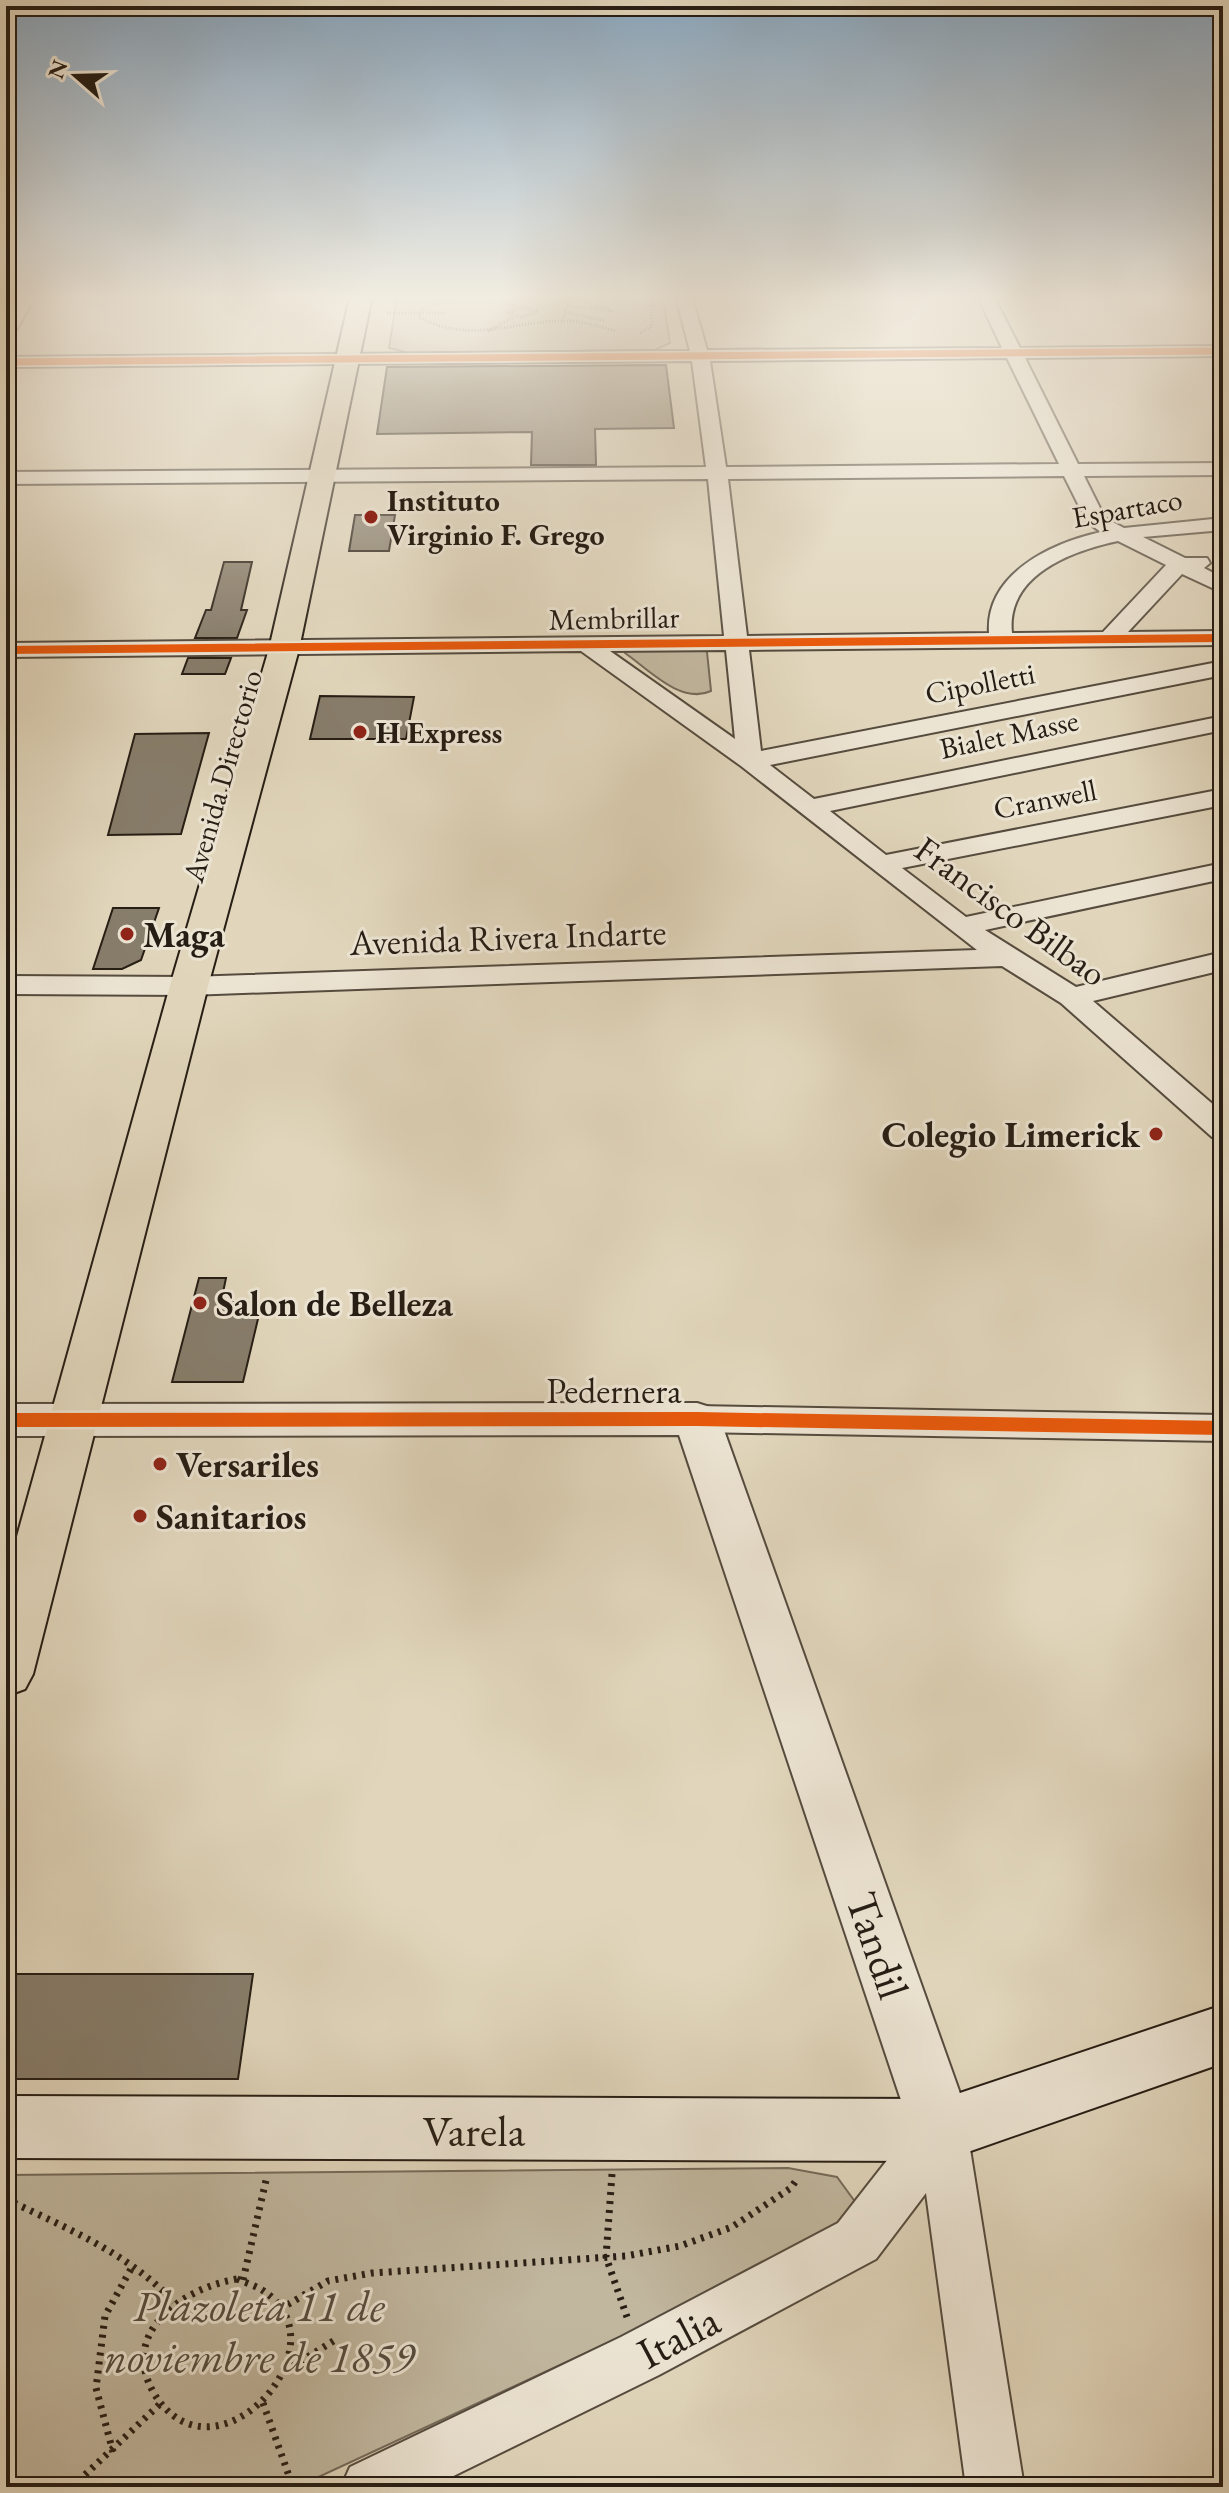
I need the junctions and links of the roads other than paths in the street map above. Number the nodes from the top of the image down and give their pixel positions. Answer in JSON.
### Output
{"nodes":[{"id":1,"x":336,"y":413,"type":"edge"},
{"id":2,"x":708,"y":413,"type":"edge"},
{"id":3,"x":1044,"y":413,"type":"edge"},
{"id":4,"x":1223,"y":469,"type":"edge"},
{"id":5,"x":1073,"y":470,"type":"junction"},
{"id":6,"x":717,"y":473,"type":"junction"},
{"id":7,"x":322,"y":476,"type":"junction"},
{"id":8,"x":6,"y":478,"type":"edge"},
{"id":9,"x":1223,"y":524,"type":"edge"},
{"id":10,"x":1119,"y":535,"type":"junction"},
{"id":11,"x":1223,"y":561,"type":"edge"},
{"id":12,"x":1180,"y":565,"type":"junction"},
{"id":13,"x":1223,"y":586,"type":"edge"},
{"id":14,"x":1223,"y":638,"type":"edge"},
{"id":15,"x":1001,"y":639,"type":"junction"},
{"id":16,"x":1109,"y":639,"type":"junction"},
{"id":17,"x":736,"y":642,"type":"junction"},
{"id":18,"x":587,"y":645,"type":"junction"},
{"id":19,"x":284,"y":649,"type":"junction"},
{"id":20,"x":6,"y":650,"type":"edge"},
{"id":21,"x":1223,"y":668,"type":"edge"},
{"id":22,"x":1223,"y":723,"type":"edge"},
{"id":23,"x":750,"y":761,"type":"junction"},
{"id":24,"x":1223,"y":797,"type":"edge"},
{"id":25,"x":808,"y":808,"type":"junction"},
{"id":26,"x":880,"y":864,"type":"junction"},
{"id":27,"x":1223,"y":871,"type":"edge"},
{"id":28,"x":961,"y":927,"type":"junction"},
{"id":29,"x":1012,"y":957,"type":"junction"},
{"id":30,"x":1223,"y":961,"type":"edge"},
{"id":31,"x":6,"y":985,"type":"edge"},
{"id":32,"x":189,"y":986,"type":"junction"},
{"id":33,"x":1071,"y":997,"type":"junction"},
{"id":34,"x":1223,"y":1130,"type":"edge"},
{"id":35,"x":697,"y":1419,"type":"junction"},
{"id":36,"x":6,"y":1420,"type":"edge"},
{"id":37,"x":73,"y":1421,"type":"junction"},
{"id":38,"x":1223,"y":1428,"type":"edge"},
{"id":39,"x":6,"y":1674,"type":"edge"},
{"id":40,"x":1223,"y":2034,"type":"edge"},
{"id":41,"x":6,"y":2127,"type":"edge"},
{"id":42,"x":942,"y":2130,"type":"junction"},
{"id":43,"x":370,"y":2487,"type":"edge"},
{"id":44,"x":995,"y":2487,"type":"edge"}],
"edges":[{"from":1,"to":7,"type":"main road","name":"Avenida Directorio"},
{"from":2,"to":6,"type":"street"},
{"from":3,"to":5,"type":"street"},
{"from":4,"to":5,"type":"street"},
{"from":5,"to":6,"type":"street"},
{"from":5,"to":10,"type":"street"},
{"from":6,"to":7,"type":"street"},
{"from":6,"to":17,"type":"street"},
{"from":7,"to":8,"type":"street"},
{"from":7,"to":19,"type":"main road","name":"Avenida Directorio"},
{"from":9,"to":10,"type":"street","name":"Espartaco"},
{"from":10,"to":12,"type":"street"},
{"from":10,"to":15,"type":"street","name":"Espartaco"},
{"from":11,"to":12,"type":"street"},
{"from":12,"to":13,"type":"street"},
{"from":12,"to":16,"type":"street"},
{"from":14,"to":16,"type":"street","name":"Membrillar"},
{"from":15,"to":16,"type":"street","name":"Membrillar"},
{"from":15,"to":17,"type":"street","name":"Membrillar"},
{"from":17,"to":18,"type":"street","name":"Membrillar"},
{"from":17,"to":23,"type":"street"},
{"from":18,"to":19,"type":"street","name":"Membrillar"},
{"from":18,"to":23,"type":"street","name":"Francisco Bilbao"},
{"from":19,"to":20,"type":"street","name":"Membrillar"},
{"from":19,"to":32,"type":"main road","name":"Avenida Directorio"},
{"from":21,"to":23,"type":"street","name":"Cipolletti"},
{"from":22,"to":25,"type":"street","name":"Bialet Masse"},
{"from":23,"to":25,"type":"street","name":"Francisco Bilbao"},
{"from":24,"to":26,"type":"street","name":"Cranwell"},
{"from":25,"to":26,"type":"street","name":"Francisco Bilbao"},
{"from":26,"to":28,"type":"street","name":"Francisco Bilbao"},
{"from":27,"to":28,"type":"street"},
{"from":28,"to":29,"type":"street","name":"Francisco Bilbao"},
{"from":29,"to":32,"type":"street","name":"Avenida Rivera Indarte"},
{"from":29,"to":33,"type":"street","name":"Francisco Bilbao"},
{"from":30,"to":33,"type":"street"},
{"from":31,"to":32,"type":"street","name":"Avenida Rivera Indarte"},
{"from":32,"to":37,"type":"main road","name":"Avenida Directorio"},
{"from":33,"to":34,"type":"street","name":"Francisco Bilbao"},
{"from":35,"to":37,"type":"street","name":"Pedernera"},
{"from":35,"to":38,"type":"street","name":"Pedernera"},
{"from":35,"to":42,"type":"street","name":"Tandil"},
{"from":36,"to":37,"type":"street","name":"Pedernera"},
{"from":37,"to":39,"type":"main road","name":"Avenida Directorio"},
{"from":40,"to":42,"type":"main road","name":"Varela"},
{"from":41,"to":42,"type":"main road","name":"Varela"},
{"from":42,"to":43,"type":"street","name":"Italia"},
{"from":42,"to":44,"type":"street","name":"Tandil"}]}
